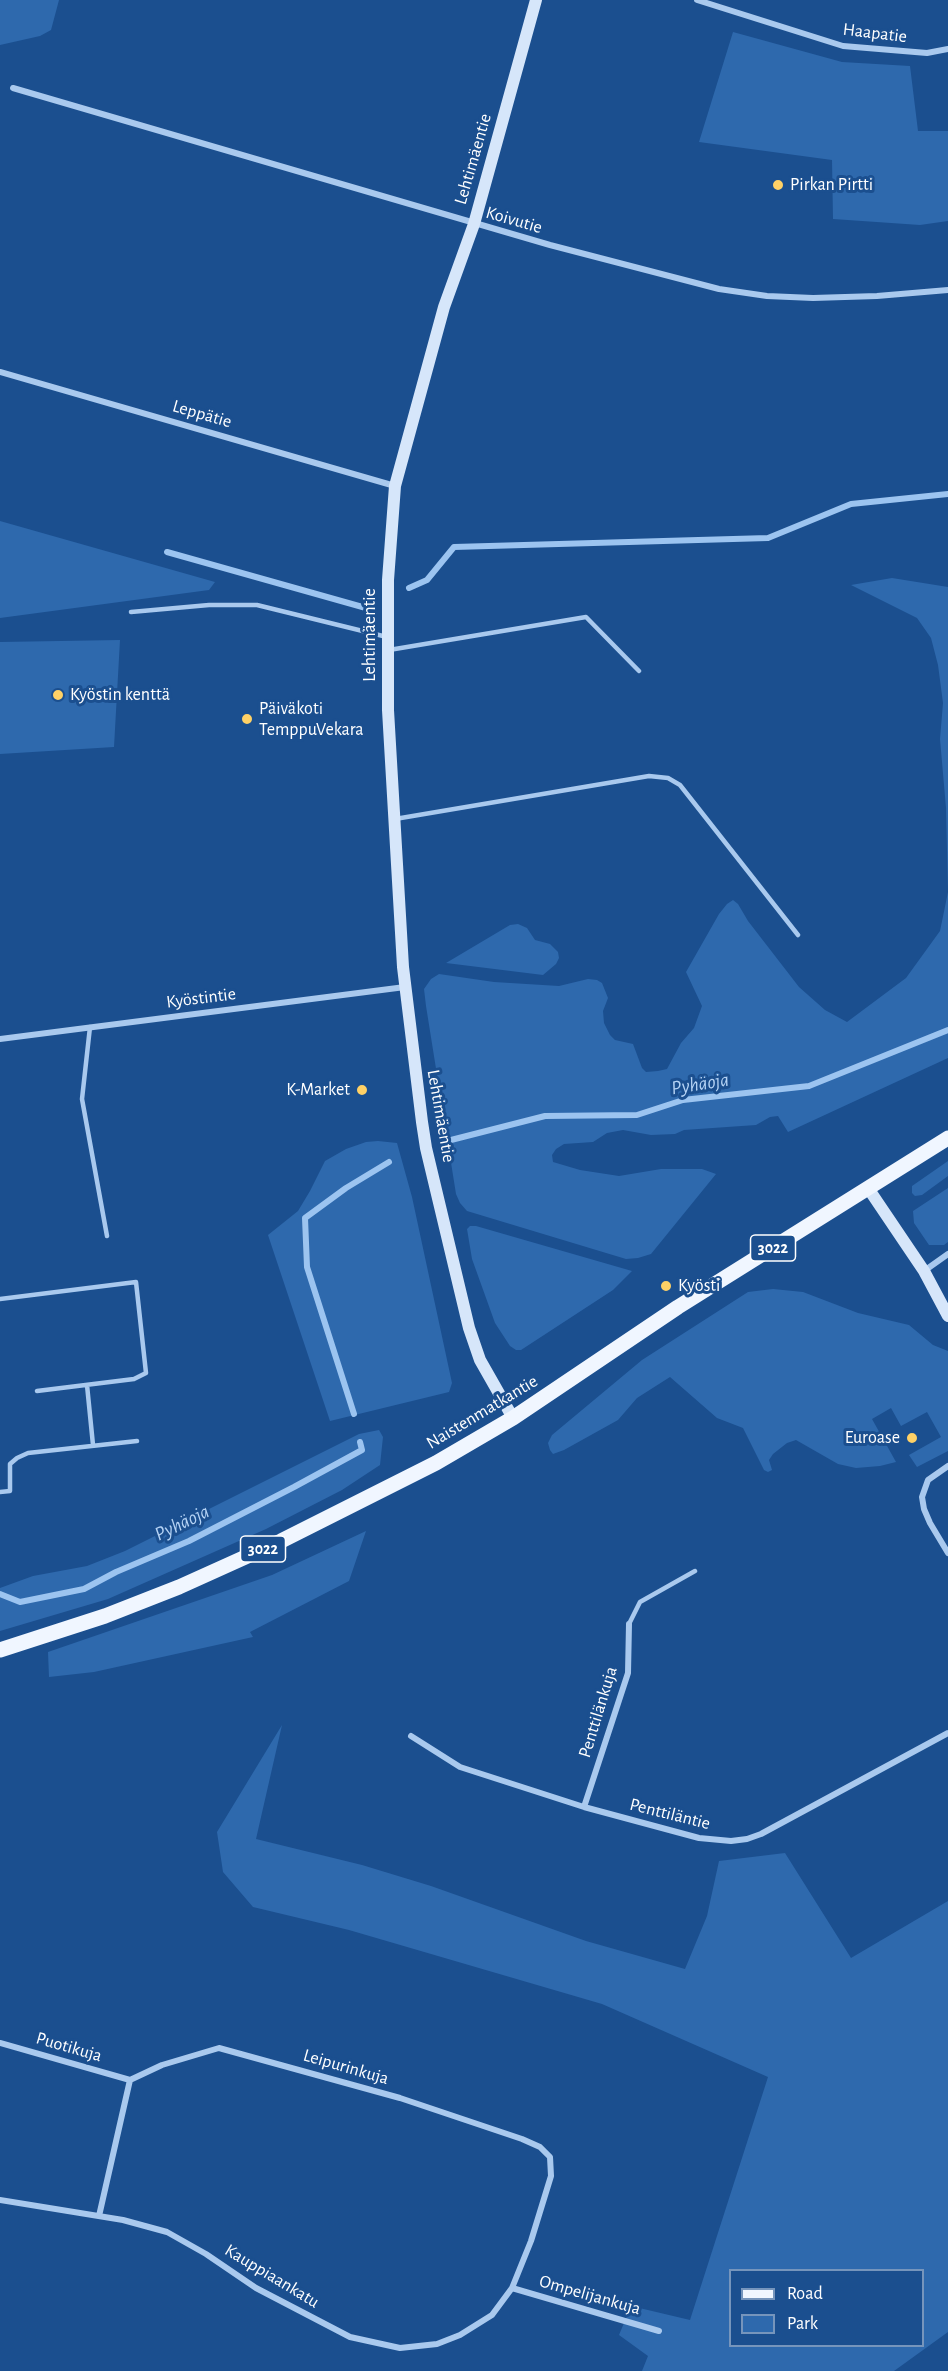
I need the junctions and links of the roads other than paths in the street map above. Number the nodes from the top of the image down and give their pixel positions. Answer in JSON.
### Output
{"nodes":[{"id":1,"x":536,"y":0,"type":"edge"},
{"id":2,"x":697,"y":0,"type":"edge"},
{"id":3,"x":948,"y":49,"type":"edge"},
{"id":4,"x":13,"y":88,"type":"dead end"},
{"id":5,"x":474,"y":224,"type":"junction"},
{"id":6,"x":948,"y":290,"type":"edge"},
{"id":7,"x":0,"y":372,"type":"edge"},
{"id":8,"x":395,"y":486,"type":"junction"},
{"id":9,"x":131,"y":612,"type":"dead end"},
{"id":10,"x":387,"y":637,"type":"junction"},
{"id":11,"x":387,"y":650,"type":"junction"},
{"id":12,"x":639,"y":671,"type":"dead end"},
{"id":13,"x":395,"y":819,"type":"junction"},
{"id":14,"x":798,"y":935,"type":"dead end"},
{"id":15,"x":405,"y":987,"type":"junction"},
{"id":16,"x":90,"y":1027,"type":"junction"},
{"id":17,"x":0,"y":1039,"type":"edge"},
{"id":18,"x":948,"y":1138,"type":"edge"},
{"id":19,"x":868,"y":1188,"type":"junction"},
{"id":20,"x":107,"y":1236,"type":"dead end"},
{"id":21,"x":948,"y":1254,"type":"edge"},
{"id":22,"x":924,"y":1271,"type":"junction"},
{"id":23,"x":0,"y":1299,"type":"edge"},
{"id":24,"x":948,"y":1316,"type":"edge"},
{"id":25,"x":87,"y":1385,"type":"junction"},
{"id":26,"x":37,"y":1391,"type":"dead end"},
{"id":27,"x":513,"y":1418,"type":"junction"},
{"id":28,"x":137,"y":1441,"type":"dead end"},
{"id":29,"x":93,"y":1445,"type":"junction"},
{"id":30,"x":948,"y":1467,"type":"edge"},
{"id":31,"x":0,"y":1492,"type":"edge"},
{"id":32,"x":948,"y":1553,"type":"edge"},
{"id":33,"x":695,"y":1571,"type":"dead end"},
{"id":34,"x":629,"y":1624,"type":"joint"},
{"id":35,"x":0,"y":1650,"type":"edge"},
{"id":36,"x":948,"y":1733,"type":"edge"},
{"id":37,"x":411,"y":1736,"type":"dead end"},
{"id":38,"x":584,"y":1807,"type":"junction"},
{"id":39,"x":0,"y":2043,"type":"edge"},
{"id":40,"x":130,"y":2080,"type":"junction"},
{"id":41,"x":0,"y":2200,"type":"edge"},
{"id":42,"x":99,"y":2216,"type":"junction"},
{"id":43,"x":512,"y":2288,"type":"junction"},
{"id":44,"x":659,"y":2331,"type":"dead end"}],
"edges":[{"from":1,"to":5,"type":"street","name":"Lehtimäentie"},
{"from":2,"to":3,"type":"street","name":"Haapatie"},
{"from":4,"to":5,"type":"street","name":"Koivutie"},
{"from":5,"to":6,"type":"street","name":"Koivutie"},
{"from":5,"to":8,"type":"street","name":"Lehtimäentie"},
{"from":7,"to":8,"type":"street","name":"Leppätie"},
{"from":8,"to":10,"type":"street","name":"Lehtimäentie"},
{"from":9,"to":10,"type":"lane"},
{"from":10,"to":11,"type":"street","name":"Lehtimäentie"},
{"from":11,"to":12,"type":"lane"},
{"from":11,"to":13,"type":"street","name":"Lehtimäentie"},
{"from":13,"to":14,"type":"lane"},
{"from":13,"to":15,"type":"street","name":"Lehtimäentie"},
{"from":15,"to":16,"type":"street","name":"Kyöstintie"},
{"from":15,"to":27,"type":"street","name":"Lehtimäentie"},
{"from":16,"to":17,"type":"street","name":"Kyöstintie"},
{"from":16,"to":20,"type":"lane"},
{"from":18,"to":19,"type":"main road","name":"Naistenmatkantie","number":"3022"},
{"from":19,"to":22,"type":"street"},
{"from":19,"to":27,"type":"main road","name":"Naistenmatkantie","number":"3022"},
{"from":21,"to":22,"type":"street"},
{"from":22,"to":24,"type":"street"},
{"from":23,"to":25,"type":"lane"},
{"from":25,"to":26,"type":"lane"},
{"from":25,"to":29,"type":"lane"},
{"from":27,"to":35,"type":"main road","name":"Naistenmatkantie","number":"3022"},
{"from":28,"to":29,"type":"lane"},
{"from":29,"to":31,"type":"lane"},
{"from":30,"to":32,"type":"street"},
{"from":33,"to":34,"type":"lane"},
{"from":34,"to":38,"type":"street","name":"Penttilänkuja"},
{"from":36,"to":38,"type":"street","name":"Penttiläntie"},
{"from":37,"to":38,"type":"street","name":"Penttiläntie"},
{"from":39,"to":40,"type":"street","name":"Puotikuja"},
{"from":40,"to":42,"type":"street"},
{"from":40,"to":43,"type":"street","name":"Leipurinkuja"},
{"from":41,"to":42,"type":"street","name":"Kauppiaankatu"},
{"from":42,"to":43,"type":"street","name":"Kauppiaankatu"},
{"from":43,"to":44,"type":"street","name":"Ompelijankuja"}]}
